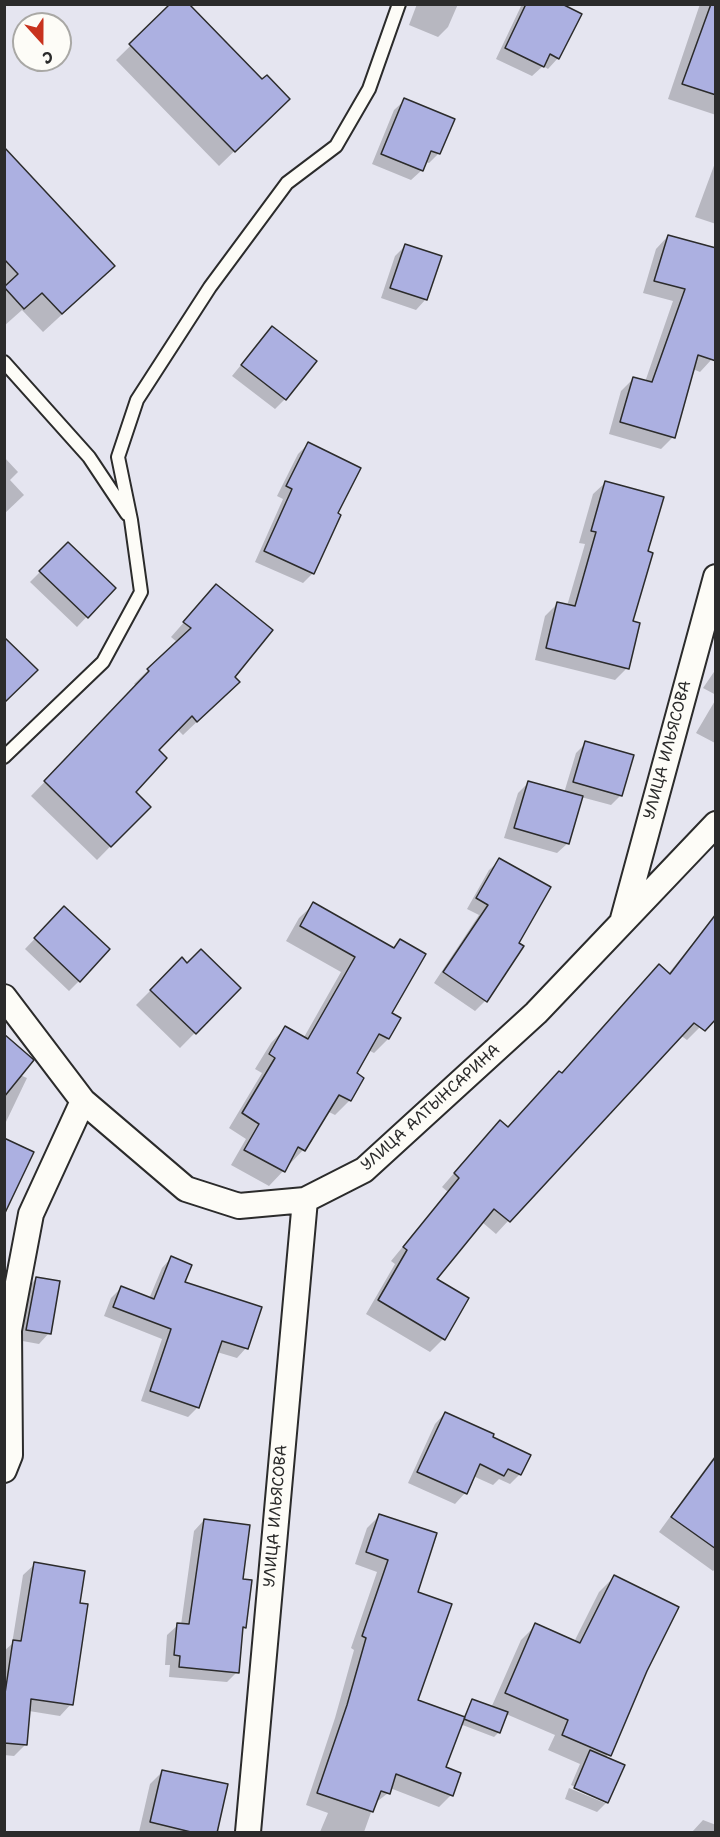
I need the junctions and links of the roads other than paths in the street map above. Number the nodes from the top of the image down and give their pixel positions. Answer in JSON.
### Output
{"nodes":[{"id":1,"x":399,"y":4,"type":"edge"},
{"id":2,"x":4,"y":362,"type":"edge"},
{"id":3,"x":131,"y":520,"type":"junction"},
{"id":4,"x":716,"y":577,"type":"edge"},
{"id":5,"x":4,"y":757,"type":"edge"},
{"id":6,"x":716,"y":824,"type":"edge"},
{"id":7,"x":621,"y":924,"type":"junction"},
{"id":8,"x":4,"y":997,"type":"edge"},
{"id":9,"x":83,"y":1101,"type":"junction"},
{"id":10,"x":305,"y":1200,"type":"junction"},
{"id":11,"x":4,"y":1470,"type":"edge"},
{"id":12,"x":248,"y":1833,"type":"edge"}],
"edges":[{"from":1,"to":3,"type":"lane"},
{"from":2,"to":3,"type":"lane"},
{"from":3,"to":5,"type":"lane"},
{"from":4,"to":7,"type":"street","name":"УЛИЦА ИЛЬЯСОВА"},
{"from":6,"to":7,"type":"street","name":"УЛИЦА АЛТЫНСАРИНА"},
{"from":7,"to":10,"type":"street","name":"УЛИЦА АЛТЫНСАРИНА"},
{"from":8,"to":9,"type":"street","name":"УЛИЦА АЛТЫНСАРИНА"},
{"from":9,"to":10,"type":"street","name":"УЛИЦА АЛТЫНСАРИНА"},
{"from":9,"to":11,"type":"street"},
{"from":10,"to":12,"type":"street","name":"УЛИЦА ИЛЬЯСОВА"}]}
